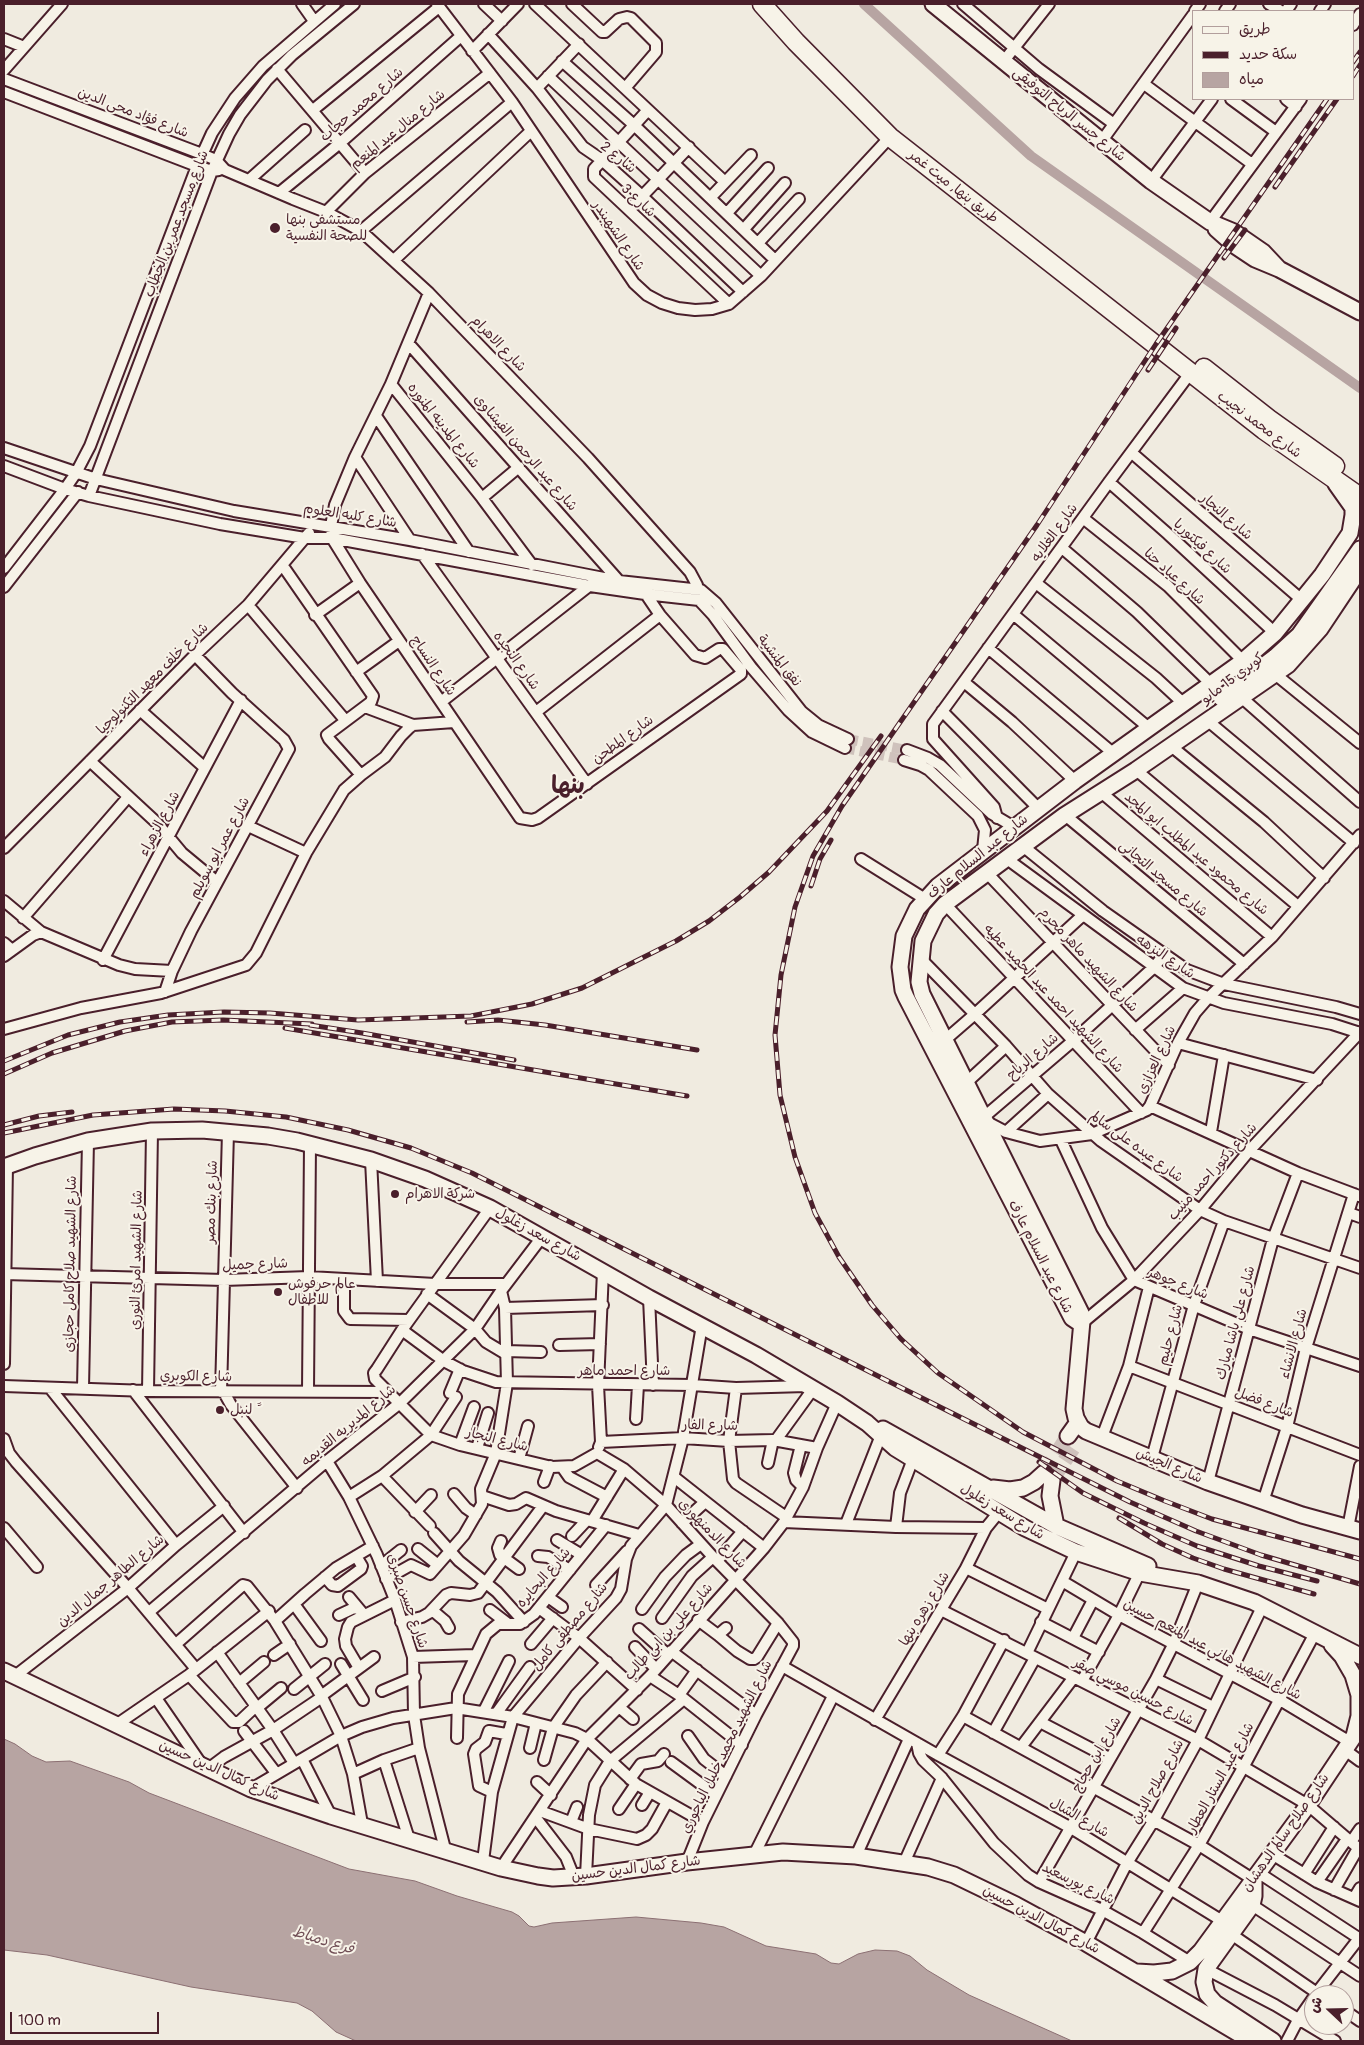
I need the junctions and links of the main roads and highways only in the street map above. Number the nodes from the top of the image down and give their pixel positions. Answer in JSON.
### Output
{"nodes":[{"id":1,"x":762,"y":4,"type":"edge"},
{"id":2,"x":776,"y":4,"type":"edge"},
{"id":3,"x":933,"y":4,"type":"edge"},
{"id":4,"x":957,"y":185,"type":"junction"},
{"id":5,"x":1360,"y":312,"type":"edge"},
{"id":6,"x":1165,"y":345,"type":"junction"},
{"id":7,"x":1254,"y":415,"type":"junction"},
{"id":8,"x":1332,"y":479,"type":"junction"},
{"id":9,"x":1360,"y":484,"type":"edge"},
{"id":10,"x":1360,"y":497,"type":"edge"},
{"id":11,"x":1360,"y":535,"type":"edge"},
{"id":12,"x":1360,"y":549,"type":"edge"},
{"id":13,"x":1360,"y":569,"type":"edge"},
{"id":14,"x":1158,"y":739,"type":"junction"},
{"id":15,"x":1075,"y":781,"type":"junction"},
{"id":16,"x":921,"y":904,"type":"junction"},
{"id":17,"x":931,"y":922,"type":"junction"},
{"id":18,"x":902,"y":944,"type":"junction"},
{"id":19,"x":921,"y":954,"type":"junction"},
{"id":20,"x":984,"y":1123,"type":"junction"},
{"id":21,"x":6,"y":1166,"type":"edge"},
{"id":22,"x":1081,"y":1324,"type":"joint"},
{"id":23,"x":882,"y":1432,"type":"junction"},
{"id":24,"x":985,"y":1486,"type":"junction"},
{"id":25,"x":1056,"y":1526,"type":"junction"},
{"id":26,"x":1354,"y":1530,"type":"edge"},
{"id":27,"x":1142,"y":1569,"type":"junction"},
{"id":28,"x":1322,"y":1637,"type":"junction"},
{"id":29,"x":1360,"y":1656,"type":"edge"},
{"id":30,"x":9,"y":1674,"type":"edge"},
{"id":31,"x":1352,"y":1740,"type":"edge"},
{"id":32,"x":1256,"y":1876,"type":"junction"},
{"id":33,"x":1227,"y":1928,"type":"junction"},
{"id":34,"x":1130,"y":1970,"type":"junction"},
{"id":35,"x":1251,"y":2041,"type":"edge"},
{"id":36,"x":1273,"y":2041,"type":"edge"}],
"edges":[{"from":1,"to":4,"type":"highway","name":"طريق بنها, ميت غمر"},
{"from":2,"to":4,"type":"highway","name":"طريق بنها, ميت غمر"},
{"from":3,"to":5,"type":"main road","name":"شارع جسر الرياح التوفيقى"},
{"from":4,"to":6,"type":"highway","name":"طريق بنها, ميت غمر"},
{"from":6,"to":7,"type":"highway","name":"شارع محمد نجيب"},
{"from":6,"to":7,"type":"highway","name":"شارع محمد نجيب"},
{"from":7,"to":8,"type":"highway","name":"شارع محمد نجيب"},
{"from":7,"to":9,"type":"highway","name":"شارع محمد نجيب"},
{"from":8,"to":10,"type":"highway","name":"شارع محمد نجيب"},
{"from":8,"to":14,"type":"main road","name":"شارع عبد السلام عارف"},
{"from":11,"to":14,"type":"main road","name":"كوبري 15 مايو"},
{"from":12,"to":14,"type":"main road","name":"كوبري 15 مايو"},
{"from":13,"to":14,"type":"main road","name":"شارع عبد السلام عارف"},
{"from":14,"to":15,"type":"main road","name":"شارع عبد السلام عارف"},
{"from":14,"to":15,"type":"main road","name":"كوبري 15 مايو"},
{"from":14,"to":17,"type":"main road","name":"شارع عبد السلام عارف"},
{"from":15,"to":16,"type":"main road","name":"شارع عبد السلام عارف"},
{"from":16,"to":17,"type":"main road"},
{"from":16,"to":18,"type":"main road","name":"شارع عبد السلام عارف"},
{"from":17,"to":19,"type":"main road","name":"شارع عبد السلام عارف"},
{"from":18,"to":19,"type":"main road"},
{"from":18,"to":20,"type":"main road","name":"شارع عبد السلام عارف"},
{"from":19,"to":20,"type":"main road","name":"شارع عبد السلام عارف"},
{"from":20,"to":22,"type":"main road","name":"شارع عبد السلام عارف"},
{"from":21,"to":23,"type":"main road","name":"شارع سعد زغلول"},
{"from":22,"to":26,"type":"main road","name":"شارع الجيش"},
{"from":23,"to":24,"type":"main road","name":"شارع سعد زغلول"},
{"from":23,"to":27,"type":"main road","name":"شارع سعد زغلول"},
{"from":24,"to":25,"type":"main road","name":"شارع سعد زغلول"},
{"from":24,"to":25,"type":"main road"},
{"from":25,"to":27,"type":"main road","name":"شارع سعد زغلول"},
{"from":27,"to":28,"type":"main road","name":"شارع سعد زغلول"},
{"from":28,"to":29,"type":"main road","name":"شارع سعد زغلول"},
{"from":28,"to":31,"type":"main road","name":"شارع صلاح سالم الدهشان"},
{"from":30,"to":34,"type":"main road","name":"شارع كمال الدين حسين"},
{"from":31,"to":32,"type":"main road","name":"شارع صلاح سالم الدهشان"},
{"from":32,"to":33,"type":"main road","name":"شارع صلاح سالم الدهشان"},
{"from":32,"to":33,"type":"main road"},
{"from":33,"to":34,"type":"main road","name":"شارع صلاح سالم الدهشان"},
{"from":33,"to":36,"type":"main road"},
{"from":34,"to":35,"type":"main road","name":"شارع كمال الدين حسين"}]}
